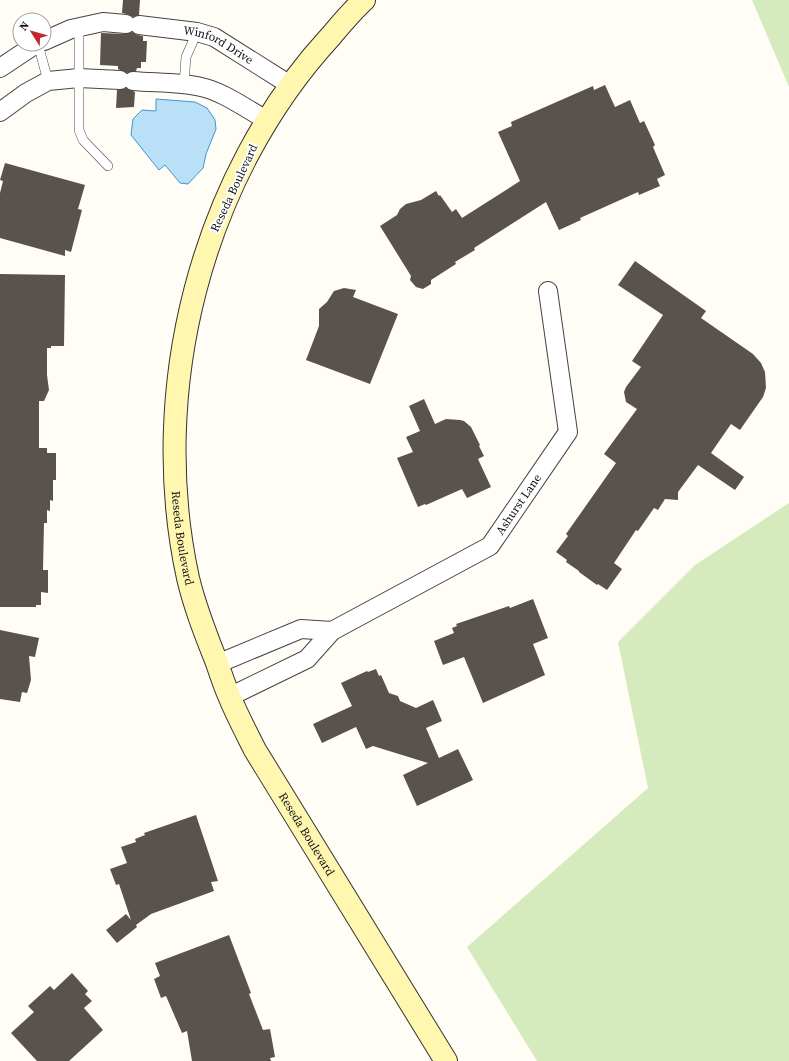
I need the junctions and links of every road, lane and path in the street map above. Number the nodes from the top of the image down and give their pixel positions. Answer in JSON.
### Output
{"nodes":[{"id":1,"x":364,"y":0,"type":"edge"},
{"id":2,"x":79,"y":28,"type":"junction"},
{"id":3,"x":197,"y":32,"type":"junction"},
{"id":4,"x":52,"y":37,"type":"edge"},
{"id":5,"x":25,"y":52,"type":"edge"},
{"id":6,"x":39,"y":52,"type":"edge"},
{"id":7,"x":0,"y":68,"type":"edge"},
{"id":8,"x":79,"y":78,"type":"junction"},
{"id":9,"x":48,"y":81,"type":"junction"},
{"id":10,"x":184,"y":84,"type":"junction"},
{"id":11,"x":290,"y":85,"type":"junction"},
{"id":12,"x":0,"y":112,"type":"edge"},
{"id":13,"x":267,"y":120,"type":"junction"},
{"id":14,"x":108,"y":166,"type":"dead end"},
{"id":15,"x":548,"y":291,"type":"dead end"},
{"id":16,"x":332,"y":631,"type":"junction"},
{"id":17,"x":217,"y":664,"type":"junction"},
{"id":18,"x":229,"y":697,"type":"junction"},
{"id":19,"x":446,"y":1061,"type":"edge"}],
"edges":[{"from":1,"to":11,"type":"main road","name":"Reseda Boulevard"},
{"from":2,"to":3,"type":"street","name":"Winford Drive"},
{"from":2,"to":4,"type":"street","name":"Winford Drive"},
{"from":2,"to":8,"type":"lane"},
{"from":3,"to":10,"type":"lane"},
{"from":3,"to":11,"type":"street","name":"Winford Drive"},
{"from":5,"to":7,"type":"street"},
{"from":6,"to":9,"type":"lane"},
{"from":8,"to":9,"type":"street"},
{"from":8,"to":10,"type":"street"},
{"from":8,"to":14,"type":"lane"},
{"from":9,"to":12,"type":"street"},
{"from":10,"to":13,"type":"street"},
{"from":11,"to":13,"type":"main road","name":"Reseda Boulevard"},
{"from":13,"to":17,"type":"main road","name":"Reseda Boulevard"},
{"from":15,"to":16,"type":"street","name":"Ashurst Lane"},
{"from":16,"to":17,"type":"street"},
{"from":16,"to":18,"type":"street","name":"Ashurst Lane"},
{"from":17,"to":18,"type":"main road","name":"Reseda Boulevard"},
{"from":18,"to":19,"type":"main road","name":"Reseda Boulevard"}]}
